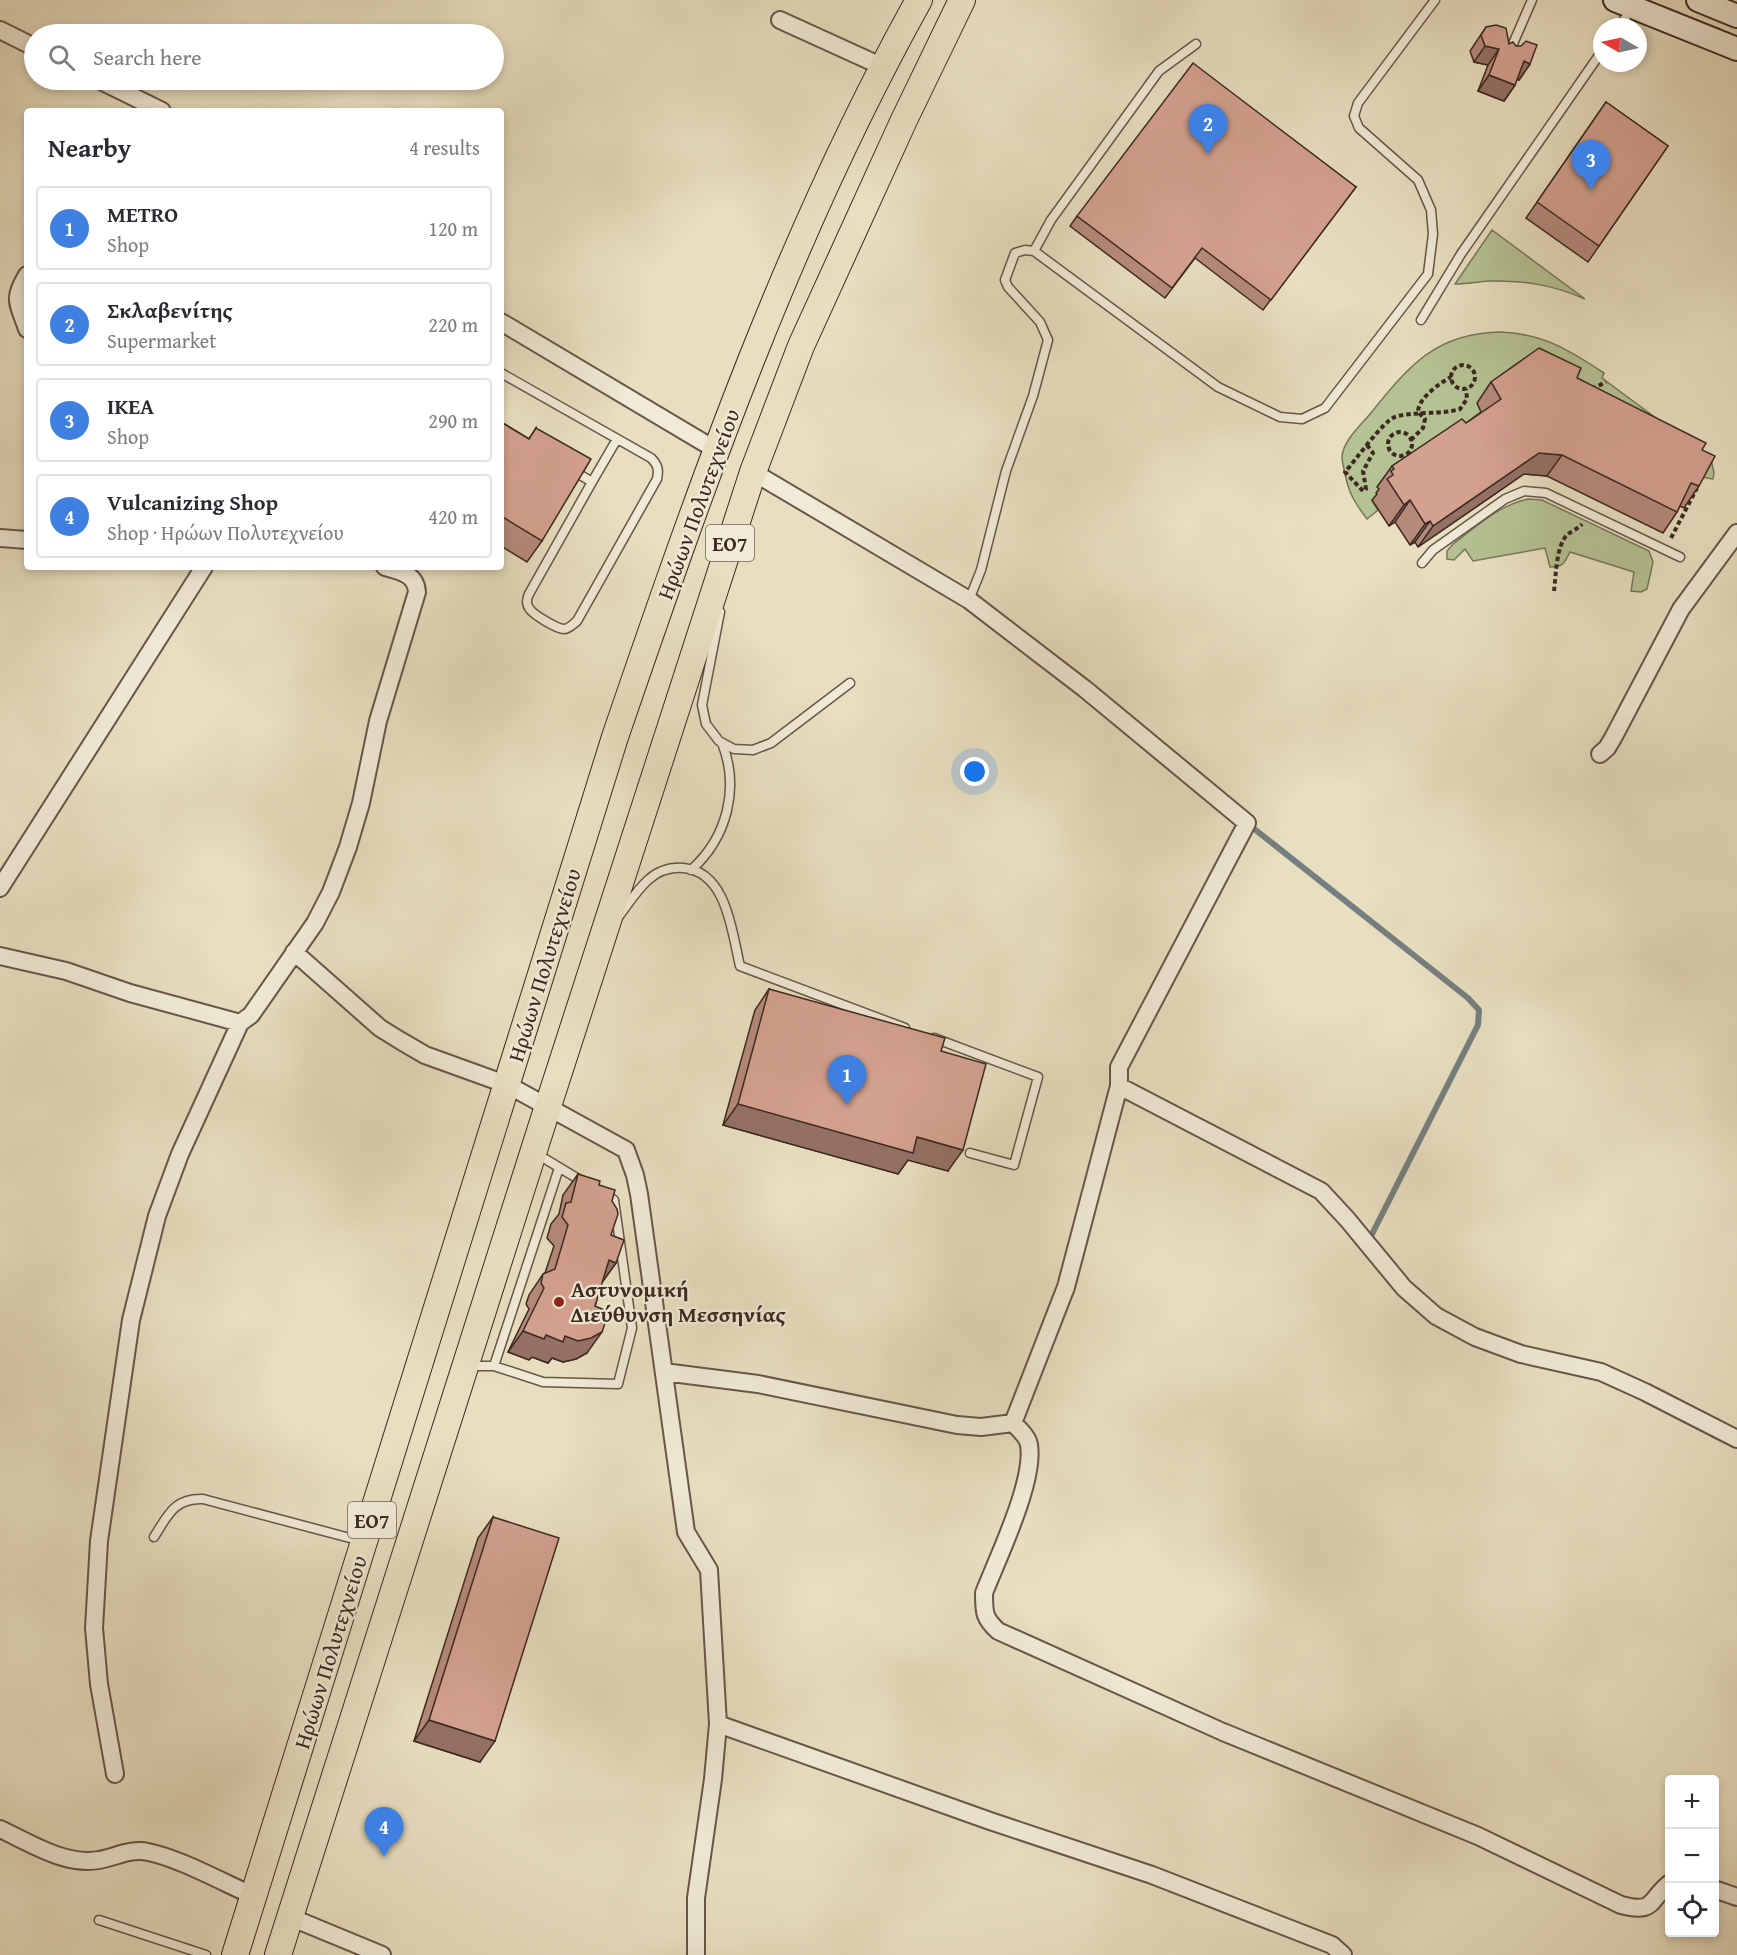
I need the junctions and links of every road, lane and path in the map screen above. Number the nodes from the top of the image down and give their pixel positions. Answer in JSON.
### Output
{"nodes":[{"id":1,"x":962,"y":0,"type":"edge"},
{"id":2,"x":1435,"y":0,"type":"edge"},
{"id":3,"x":1532,"y":0,"type":"edge"},
{"id":4,"x":1698,"y":0,"type":"edge"},
{"id":5,"x":916,"y":2,"type":"edge"},
{"id":6,"x":1624,"y":3,"type":"edge"},
{"id":7,"x":1737,"y":16,"type":"edge"},
{"id":8,"x":1621,"y":18,"type":"edge"},
{"id":9,"x":780,"y":20,"type":"dead end"},
{"id":10,"x":0,"y":30,"type":"edge"},
{"id":11,"x":24,"y":42,"type":"edge"},
{"id":12,"x":1196,"y":44,"type":"dead end"},
{"id":13,"x":1737,"y":49,"type":"edge"},
{"id":14,"x":1508,"y":56,"type":"edge"},
{"id":15,"x":1593,"y":64,"type":"edge"},
{"id":16,"x":881,"y":66,"type":"junction"},
{"id":17,"x":112,"y":90,"type":"edge"},
{"id":18,"x":129,"y":104,"type":"edge"},
{"id":19,"x":148,"y":108,"type":"edge"},
{"id":20,"x":1034,"y":251,"type":"junction"},
{"id":21,"x":24,"y":280,"type":"edge"},
{"id":22,"x":24,"y":320,"type":"edge"},
{"id":23,"x":1421,"y":320,"type":"dead end"},
{"id":24,"x":504,"y":324,"type":"edge"},
{"id":25,"x":504,"y":375,"type":"edge"},
{"id":26,"x":1451,"y":377,"type":"junction"},
{"id":27,"x":1606,"y":382,"type":"dead end"},
{"id":28,"x":1466,"y":389,"type":"junction"},
{"id":29,"x":1589,"y":390,"type":"edge"},
{"id":30,"x":1420,"y":414,"type":"junction"},
{"id":31,"x":617,"y":439,"type":"junction"},
{"id":32,"x":1411,"y":440,"type":"junction"},
{"id":33,"x":1367,"y":445,"type":"junction"},
{"id":34,"x":716,"y":450,"type":"junction"},
{"id":35,"x":561,"y":465,"type":"edge"},
{"id":36,"x":753,"y":472,"type":"junction"},
{"id":37,"x":592,"y":482,"type":"junction"},
{"id":38,"x":1698,"y":485,"type":"edge"},
{"id":39,"x":1592,"y":513,"type":"junction"},
{"id":40,"x":739,"y":514,"type":"junction"},
{"id":41,"x":1737,"y":533,"type":"edge"},
{"id":42,"x":0,"y":537,"type":"edge"},
{"id":43,"x":24,"y":540,"type":"edge"},
{"id":44,"x":1665,"y":549,"type":"junction"},
{"id":45,"x":1680,"y":556,"type":"dead end"},
{"id":46,"x":1422,"y":562,"type":"dead end"},
{"id":47,"x":202,"y":570,"type":"edge"},
{"id":48,"x":394,"y":570,"type":"edge"},
{"id":49,"x":1554,"y":591,"type":"dead end"},
{"id":50,"x":723,"y":594,"type":"dead end"},
{"id":51,"x":969,"y":600,"type":"junction"},
{"id":52,"x":721,"y":606,"type":"dead end"},
{"id":53,"x":850,"y":682,"type":"dead end"},
{"id":54,"x":722,"y":743,"type":"junction"},
{"id":55,"x":1600,"y":754,"type":"dead end"},
{"id":56,"x":691,"y":870,"type":"junction"},
{"id":57,"x":0,"y":888,"type":"edge"},
{"id":58,"x":602,"y":938,"type":"junction"},
{"id":59,"x":294,"y":952,"type":"junction"},
{"id":60,"x":0,"y":956,"type":"edge"},
{"id":61,"x":240,"y":1023,"type":"junction"},
{"id":62,"x":915,"y":1031,"type":"edge"},
{"id":63,"x":926,"y":1035,"type":"edge"},
{"id":64,"x":508,"y":1084,"type":"junction"},
{"id":65,"x":1119,"y":1086,"type":"junction"},
{"id":66,"x":548,"y":1106,"type":"junction"},
{"id":67,"x":533,"y":1152,"type":"junction"},
{"id":68,"x":970,"y":1153,"type":"edge"},
{"id":69,"x":559,"y":1168,"type":"junction"},
{"id":70,"x":465,"y":1366,"type":"junction"},
{"id":71,"x":494,"y":1366,"type":"junction"},
{"id":72,"x":664,"y":1372,"type":"junction"},
{"id":73,"x":1013,"y":1423,"type":"junction"},
{"id":74,"x":1737,"y":1440,"type":"edge"},
{"id":75,"x":154,"y":1537,"type":"dead end"},
{"id":76,"x":365,"y":1542,"type":"junction"},
{"id":77,"x":718,"y":1724,"type":"junction"},
{"id":78,"x":115,"y":1774,"type":"dead end"},
{"id":79,"x":0,"y":1829,"type":"edge"},
{"id":80,"x":1665,"y":1887,"type":"edge"},
{"id":81,"x":1719,"y":1891,"type":"edge"},
{"id":82,"x":254,"y":1896,"type":"junction"},
{"id":83,"x":1737,"y":1897,"type":"edge"},
{"id":84,"x":290,"y":1917,"type":"junction"},
{"id":85,"x":99,"y":1920,"type":"dead end"},
{"id":86,"x":206,"y":1955,"type":"edge"},
{"id":87,"x":235,"y":1955,"type":"edge"},
{"id":88,"x":278,"y":1955,"type":"edge"},
{"id":89,"x":382,"y":1955,"type":"edge"},
{"id":90,"x":696,"y":1955,"type":"edge"},
{"id":91,"x":1343,"y":1955,"type":"edge"}],
"edges":[{"from":1,"to":36,"type":"main road","name":"Ηρώων Πολυτεχνείου","number":"ΕΟ7"},
{"from":2,"to":20,"type":"lane"},
{"from":3,"to":14,"type":"lane"},
{"from":4,"to":7,"type":"main road"},
{"from":5,"to":16,"type":"main road","name":"Ηρώων Πολυτεχνείου","number":"ΕΟ7"},
{"from":6,"to":8,"type":"lane"},
{"from":6,"to":13,"type":"main road"},
{"from":9,"to":16,"type":"street"},
{"from":10,"to":11,"type":"street"},
{"from":12,"to":20,"type":"lane"},
{"from":15,"to":23,"type":"lane"},
{"from":16,"to":34,"type":"main road","name":"Ηρώων Πολυτεχνείου","number":"ΕΟ7"},
{"from":17,"to":18,"type":"street"},
{"from":18,"to":19,"type":"street"},
{"from":20,"to":51,"type":"lane"},
{"from":21,"to":22,"type":"street"},
{"from":24,"to":34,"type":"street"},
{"from":25,"to":31,"type":"lane"},
{"from":26,"to":28,"type":"path"},
{"from":26,"to":28,"type":"path"},
{"from":26,"to":30,"type":"path"},
{"from":27,"to":29,"type":"path"},
{"from":28,"to":30,"type":"path"},
{"from":30,"to":32,"type":"path"},
{"from":30,"to":33,"type":"path"},
{"from":31,"to":37,"type":"lane"},
{"from":31,"to":37,"type":"lane"},
{"from":32,"to":32,"type":"path"},
{"from":33,"to":33,"type":"path"},
{"from":34,"to":64,"type":"main road","name":"Ηρώων Πολυτεχνείου","number":"ΕΟ7"},
{"from":35,"to":37,"type":"lane"},
{"from":36,"to":40,"type":"main road","name":"Ηρώων Πολυτεχνείου","number":"ΕΟ7"},
{"from":36,"to":51,"type":"street"},
{"from":38,"to":44,"type":"path"},
{"from":39,"to":44,"type":"lane"},
{"from":39,"to":46,"type":"lane"},
{"from":39,"to":49,"type":"path"},
{"from":40,"to":50,"type":"lane"},
{"from":40,"to":58,"type":"main road","name":"Ηρώων Πολυτεχνείου","number":"ΕΟ7"},
{"from":41,"to":55,"type":"street"},
{"from":42,"to":43,"type":"street"},
{"from":44,"to":45,"type":"lane"},
{"from":47,"to":57,"type":"street"},
{"from":48,"to":59,"type":"street"},
{"from":51,"to":65,"type":"street"},
{"from":52,"to":54,"type":"lane"},
{"from":53,"to":54,"type":"lane"},
{"from":54,"to":56,"type":"lane"},
{"from":56,"to":58,"type":"lane"},
{"from":56,"to":62,"type":"lane"},
{"from":58,"to":66,"type":"main road","name":"Ηρώων Πολυτεχνείου","number":"ΕΟ7"},
{"from":59,"to":61,"type":"street"},
{"from":59,"to":64,"type":"street"},
{"from":60,"to":61,"type":"street"},
{"from":61,"to":78,"type":"street"},
{"from":63,"to":68,"type":"lane"},
{"from":64,"to":66,"type":"street"},
{"from":64,"to":76,"type":"main road","name":"Ηρώων Πολυτεχνείου","number":"ΕΟ7"},
{"from":65,"to":73,"type":"street"},
{"from":65,"to":74,"type":"street"},
{"from":66,"to":67,"type":"main road","name":"Ηρώων Πολυτεχνείου","number":"ΕΟ7"},
{"from":66,"to":72,"type":"street"},
{"from":67,"to":69,"type":"lane"},
{"from":67,"to":70,"type":"main road","name":"Ηρώων Πολυτεχνείου","number":"ΕΟ7"},
{"from":69,"to":71,"type":"lane"},
{"from":69,"to":71,"type":"lane"},
{"from":70,"to":71,"type":"lane"},
{"from":70,"to":84,"type":"main road","name":"Ηρώων Πολυτεχνείου","number":"ΕΟ7"},
{"from":72,"to":73,"type":"street"},
{"from":72,"to":77,"type":"street"},
{"from":73,"to":80,"type":"street"},
{"from":75,"to":76,"type":"lane"},
{"from":76,"to":82,"type":"main road","name":"Ηρώων Πολυτεχνείου","number":"ΕΟ7"},
{"from":77,"to":90,"type":"street"},
{"from":77,"to":91,"type":"street"},
{"from":79,"to":82,"type":"street"},
{"from":81,"to":83,"type":"street"},
{"from":82,"to":87,"type":"main road","name":"Ηρώων Πολυτεχνείου","number":"ΕΟ7"},
{"from":84,"to":88,"type":"main road","name":"Ηρώων Πολυτεχνείου","number":"ΕΟ7"},
{"from":84,"to":89,"type":"street"},
{"from":85,"to":86,"type":"lane"}]}
